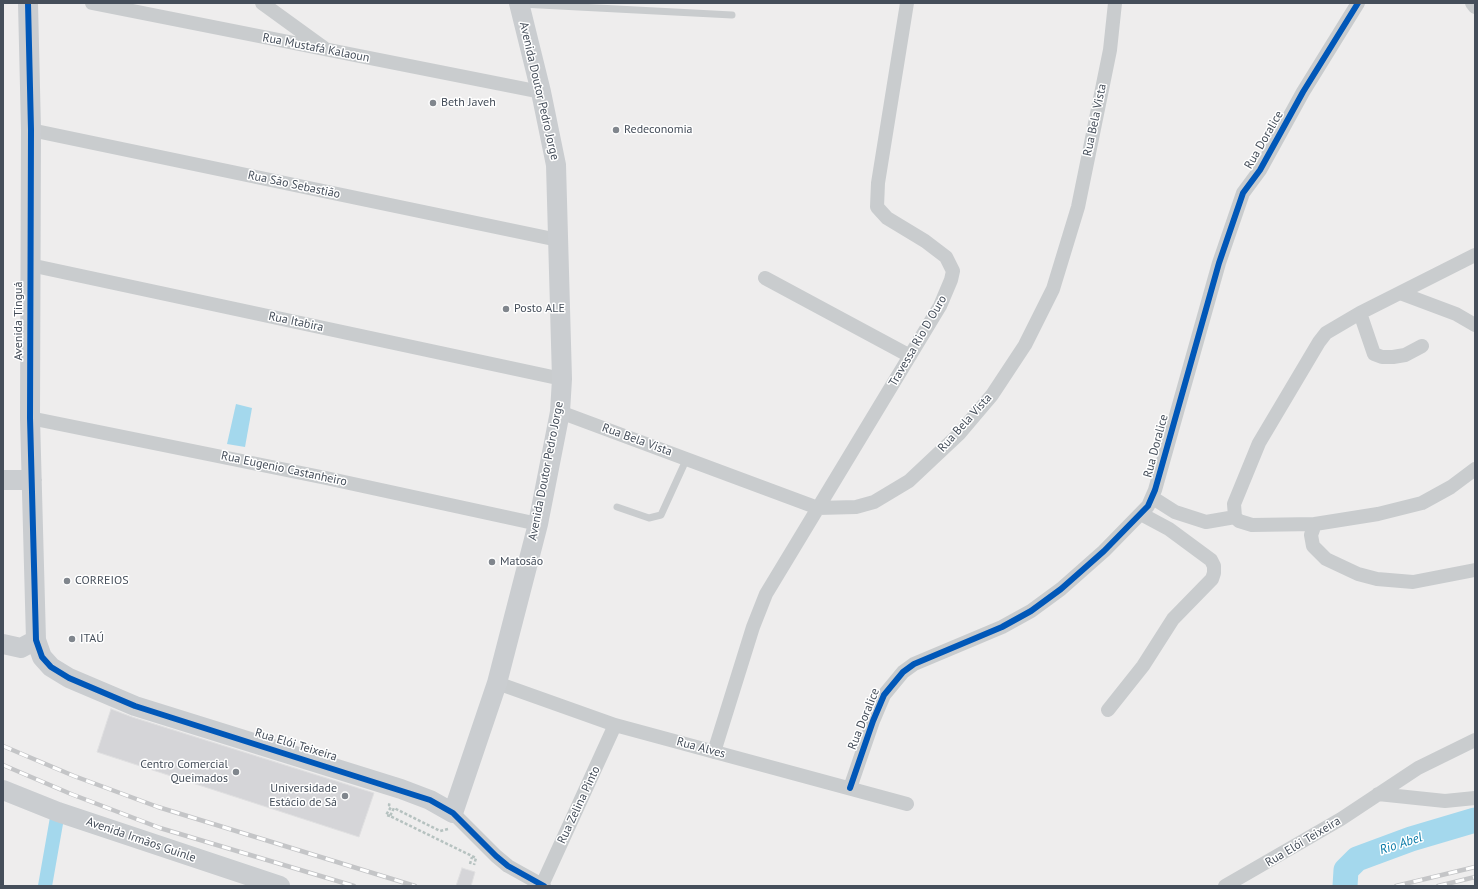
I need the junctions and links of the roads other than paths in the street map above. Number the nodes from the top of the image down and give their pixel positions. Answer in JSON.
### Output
{"nodes":[{"id":1,"x":28,"y":3,"type":"edge"},
{"id":2,"x":92,"y":3,"type":"edge"},
{"id":3,"x":262,"y":3,"type":"edge"},
{"id":4,"x":518,"y":3,"type":"edge"},
{"id":5,"x":907,"y":3,"type":"edge"},
{"id":6,"x":1115,"y":3,"type":"edge"},
{"id":7,"x":1358,"y":3,"type":"edge"},
{"id":8,"x":1472,"y":3,"type":"edge"},
{"id":9,"x":1475,"y":7,"type":"edge"},
{"id":10,"x":732,"y":15,"type":"dead end"},
{"id":11,"x":327,"y":51,"type":"junction"},
{"id":12,"x":541,"y":92,"type":"junction"},
{"id":13,"x":31,"y":130,"type":"junction"},
{"id":14,"x":558,"y":240,"type":"junction"},
{"id":15,"x":1475,"y":255,"type":"edge"},
{"id":16,"x":30,"y":265,"type":"junction"},
{"id":17,"x":765,"y":278,"type":"dead end"},
{"id":18,"x":1400,"y":293,"type":"junction"},
{"id":19,"x":1360,"y":313,"type":"junction"},
{"id":20,"x":1475,"y":325,"type":"edge"},
{"id":21,"x":1422,"y":346,"type":"dead end"},
{"id":22,"x":910,"y":356,"type":"junction"},
{"id":23,"x":562,"y":379,"type":"junction"},
{"id":24,"x":560,"y":412,"type":"junction"},
{"id":25,"x":30,"y":418,"type":"junction"},
{"id":26,"x":687,"y":458,"type":"junction"},
{"id":27,"x":1475,"y":468,"type":"edge"},
{"id":28,"x":3,"y":480,"type":"edge"},
{"id":29,"x":32,"y":480,"type":"junction"},
{"id":30,"x":1153,"y":498,"type":"junction"},
{"id":31,"x":617,"y":508,"type":"dead end"},
{"id":32,"x":818,"y":508,"type":"junction"},
{"id":33,"x":1141,"y":514,"type":"junction"},
{"id":34,"x":1235,"y":516,"type":"junction"},
{"id":35,"x":538,"y":524,"type":"junction"},
{"id":36,"x":1315,"y":524,"type":"junction"},
{"id":37,"x":1475,"y":570,"type":"edge"},
{"id":38,"x":36,"y":640,"type":"junction"},
{"id":39,"x":3,"y":644,"type":"edge"},
{"id":40,"x":497,"y":683,"type":"junction"},
{"id":41,"x":1108,"y":710,"type":"dead end"},
{"id":42,"x":615,"y":725,"type":"junction"},
{"id":43,"x":1475,"y":740,"type":"edge"},
{"id":44,"x":714,"y":752,"type":"junction"},
{"id":45,"x":850,"y":788,"type":"junction"},
{"id":46,"x":3,"y":790,"type":"edge"},
{"id":47,"x":1378,"y":794,"type":"junction"},
{"id":48,"x":1475,"y":798,"type":"edge"},
{"id":49,"x":907,"y":804,"type":"dead end"},
{"id":50,"x":453,"y":813,"type":"junction"},
{"id":51,"x":228,"y":878,"type":"edge"},
{"id":52,"x":280,"y":886,"type":"edge"},
{"id":53,"x":543,"y":886,"type":"edge"},
{"id":54,"x":1225,"y":886,"type":"edge"}],
"edges":[{"from":1,"to":13,"type":"street","name":"Avenida Tinguá"},
{"from":2,"to":11,"type":"street","name":"Rua Mustafá Kalaoun"},
{"from":3,"to":11,"type":"street"},
{"from":4,"to":10,"type":"lane"},
{"from":4,"to":12,"type":"street","name":"Avenida Doutor Pedro Jorge"},
{"from":5,"to":22,"type":"street","name":"Travessa Rio D Ouro"},
{"from":6,"to":32,"type":"street","name":"Rua Bela Vista"},
{"from":7,"to":30,"type":"street","name":"Rua Doralice"},
{"from":8,"to":9,"type":"street"},
{"from":11,"to":12,"type":"street","name":"Rua Mustafá Kalaoun"},
{"from":12,"to":14,"type":"street","name":"Avenida Doutor Pedro Jorge"},
{"from":13,"to":14,"type":"street","name":"Rua São Sebastião"},
{"from":13,"to":16,"type":"street","name":"Avenida Tinguá"},
{"from":14,"to":23,"type":"street","name":"Avenida Doutor Pedro Jorge"},
{"from":15,"to":18,"type":"street"},
{"from":16,"to":23,"type":"street","name":"Rua Itabira"},
{"from":16,"to":25,"type":"street","name":"Avenida Tinguá"},
{"from":17,"to":22,"type":"street"},
{"from":18,"to":19,"type":"street"},
{"from":18,"to":20,"type":"street"},
{"from":19,"to":21,"type":"street"},
{"from":19,"to":34,"type":"street"},
{"from":22,"to":32,"type":"street","name":"Travessa Rio D Ouro"},
{"from":23,"to":24,"type":"street","name":"Avenida Doutor Pedro Jorge"},
{"from":24,"to":26,"type":"street","name":"Rua Bela Vista"},
{"from":24,"to":35,"type":"street","name":"Avenida Doutor Pedro Jorge"},
{"from":25,"to":29,"type":"street","name":"Avenida Tinguá"},
{"from":25,"to":35,"type":"street","name":"Rua Eugenio Castanheiro"},
{"from":26,"to":31,"type":"lane"},
{"from":26,"to":32,"type":"street","name":"Rua Bela Vista"},
{"from":27,"to":36,"type":"street"},
{"from":28,"to":29,"type":"street"},
{"from":29,"to":38,"type":"street","name":"Avenida Tinguá"},
{"from":30,"to":33,"type":"street","name":"Rua Doralice"},
{"from":30,"to":34,"type":"street"},
{"from":32,"to":44,"type":"street","name":"Travessa Rio D Ouro"},
{"from":33,"to":41,"type":"street"},
{"from":33,"to":45,"type":"street","name":"Rua Doralice"},
{"from":34,"to":36,"type":"street"},
{"from":35,"to":40,"type":"street","name":"Avenida Doutor Pedro Jorge"},
{"from":36,"to":37,"type":"street"},
{"from":38,"to":39,"type":"street"},
{"from":38,"to":50,"type":"street","name":"Rua Elói Teixeira"},
{"from":40,"to":42,"type":"street","name":"Rua Alves"},
{"from":40,"to":50,"type":"street","name":"Avenida Doutor Pedro Jorge"},
{"from":42,"to":44,"type":"street","name":"Rua Alves"},
{"from":42,"to":53,"type":"street","name":"Rua Zelina Pinto"},
{"from":43,"to":47,"type":"street","name":"Rua Elói Teixeira"},
{"from":44,"to":45,"type":"street","name":"Rua Alves"},
{"from":45,"to":49,"type":"street","name":"Rua Alves"},
{"from":46,"to":51,"type":"street","name":"Avenida Irmãos Guinle"},
{"from":47,"to":48,"type":"street"},
{"from":47,"to":54,"type":"street","name":"Rua Elói Teixeira"},
{"from":50,"to":53,"type":"street","name":"Rua Elói Teixeira"},
{"from":51,"to":52,"type":"street","name":"Avenida Irmãos Guinle"}]}
